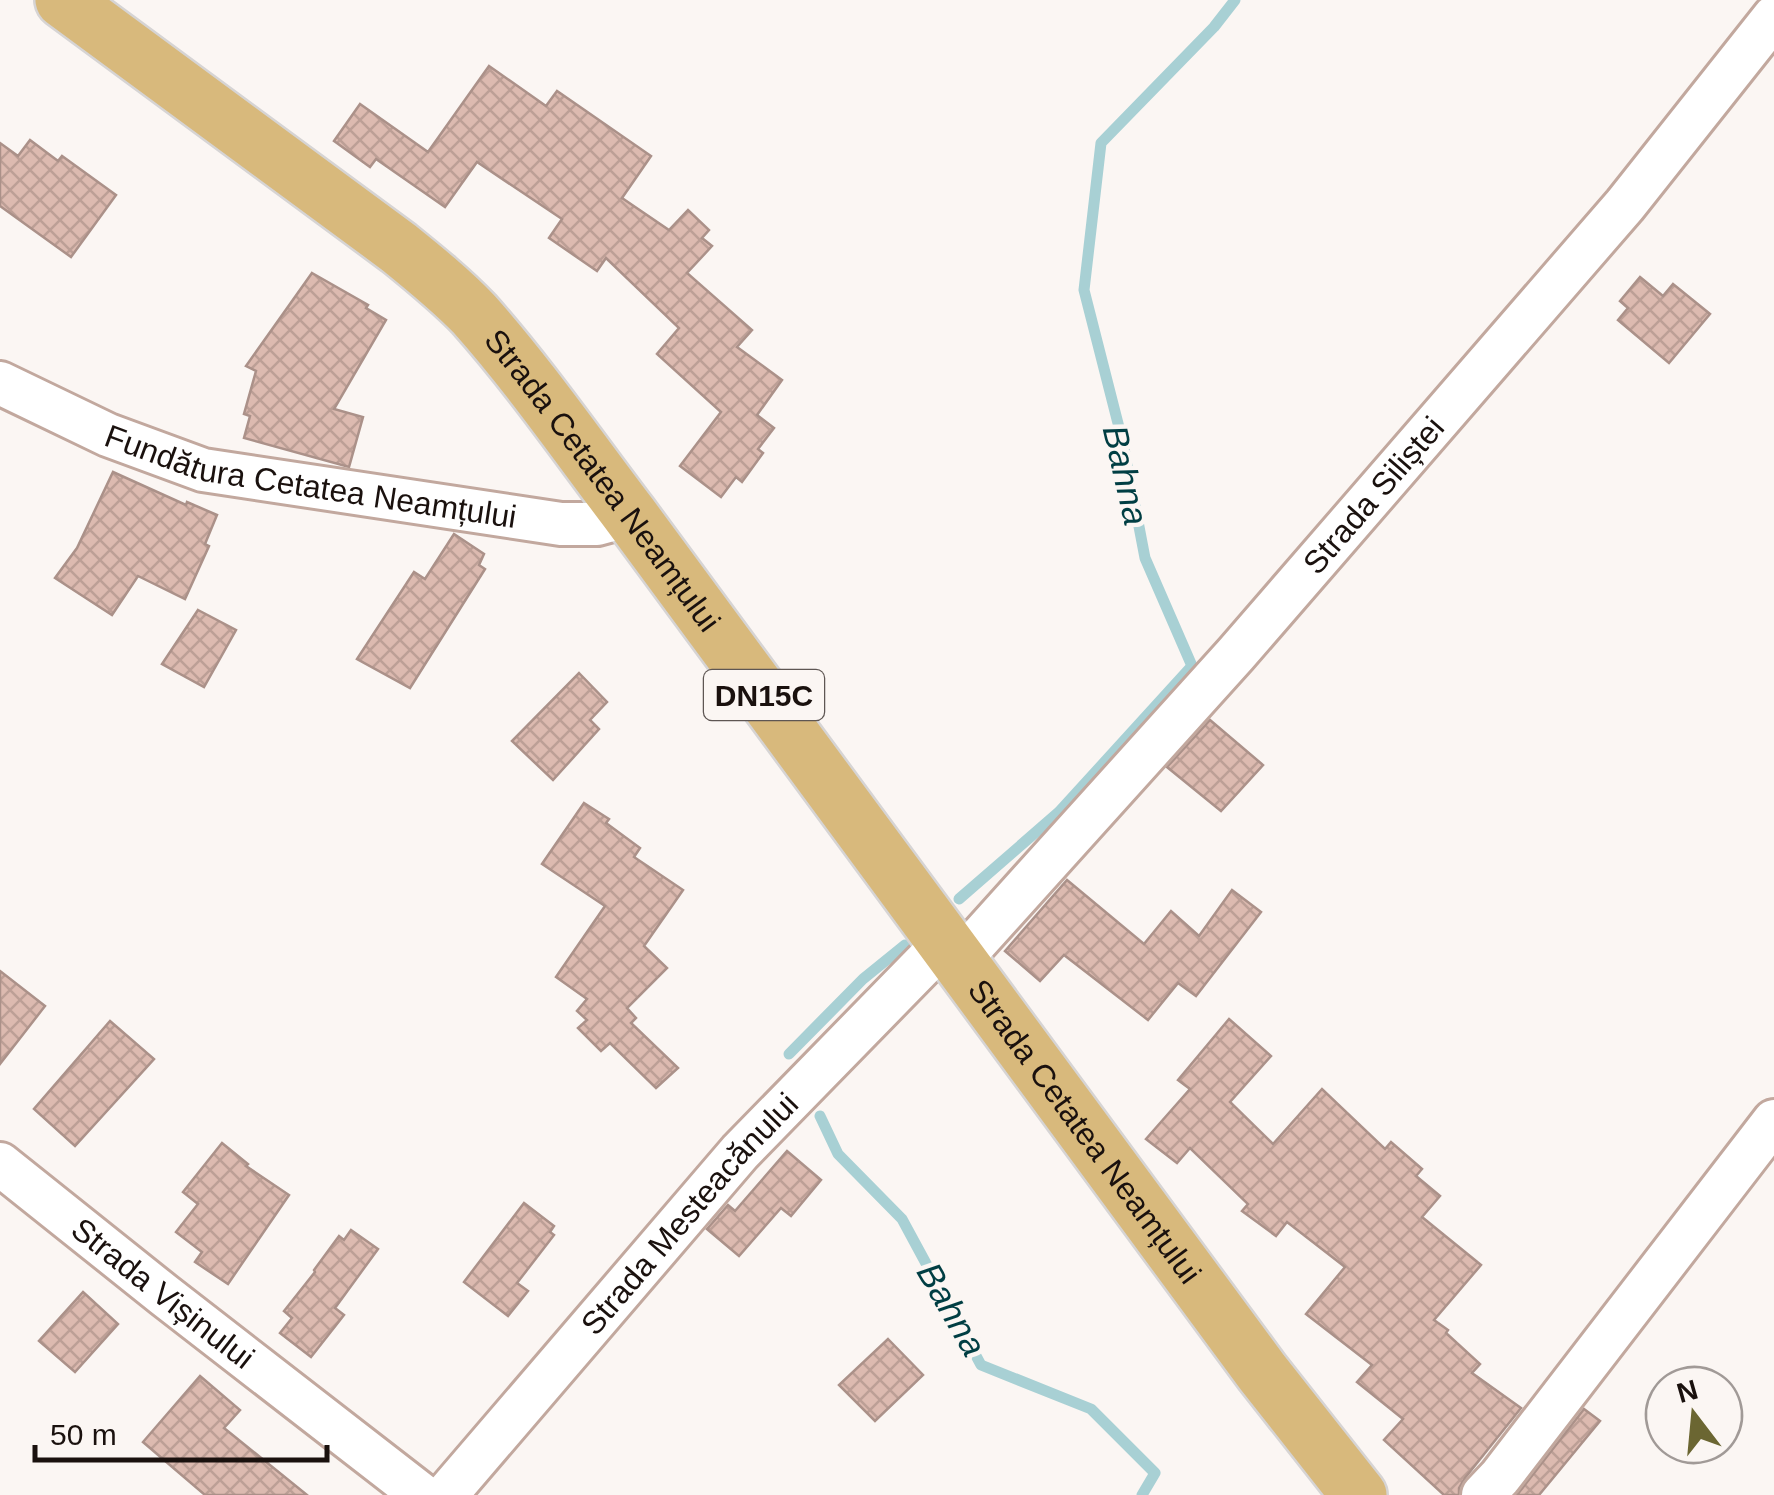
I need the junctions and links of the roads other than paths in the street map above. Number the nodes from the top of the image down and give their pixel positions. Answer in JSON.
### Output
{"nodes":[{"id":1,"x":63,"y":0,"type":"edge"},
{"id":2,"x":1774,"y":17,"type":"edge"},
{"id":3,"x":0,"y":383,"type":"edge"},
{"id":4,"x":630,"y":515,"type":"junction"},
{"id":5,"x":953,"y":950,"type":"junction"},
{"id":6,"x":1774,"y":1121,"type":"edge"},
{"id":7,"x":0,"y":1164,"type":"edge"},
{"id":8,"x":422,"y":1495,"type":"edge"},
{"id":9,"x":446,"y":1495,"type":"edge"},
{"id":10,"x":1360,"y":1495,"type":"edge"},
{"id":11,"x":1483,"y":1495,"type":"edge"}],
"edges":[{"from":1,"to":4,"type":"main road","name":"Strada Cetatea Neamțului","number":"DN15C"},
{"from":2,"to":5,"type":"street","name":"Strada Siliștei"},
{"from":3,"to":4,"type":"street","name":"Fundătura Cetatea Neamțului"},
{"from":4,"to":5,"type":"main road","name":"Strada Cetatea Neamțului","number":"DN15C"},
{"from":5,"to":9,"type":"street","name":"Strada Mesteacănului"},
{"from":5,"to":10,"type":"main road","name":"Strada Cetatea Neamțului","number":"DN15C"},
{"from":6,"to":11,"type":"street"},
{"from":7,"to":8,"type":"street","name":"Strada Vișinului"}]}
